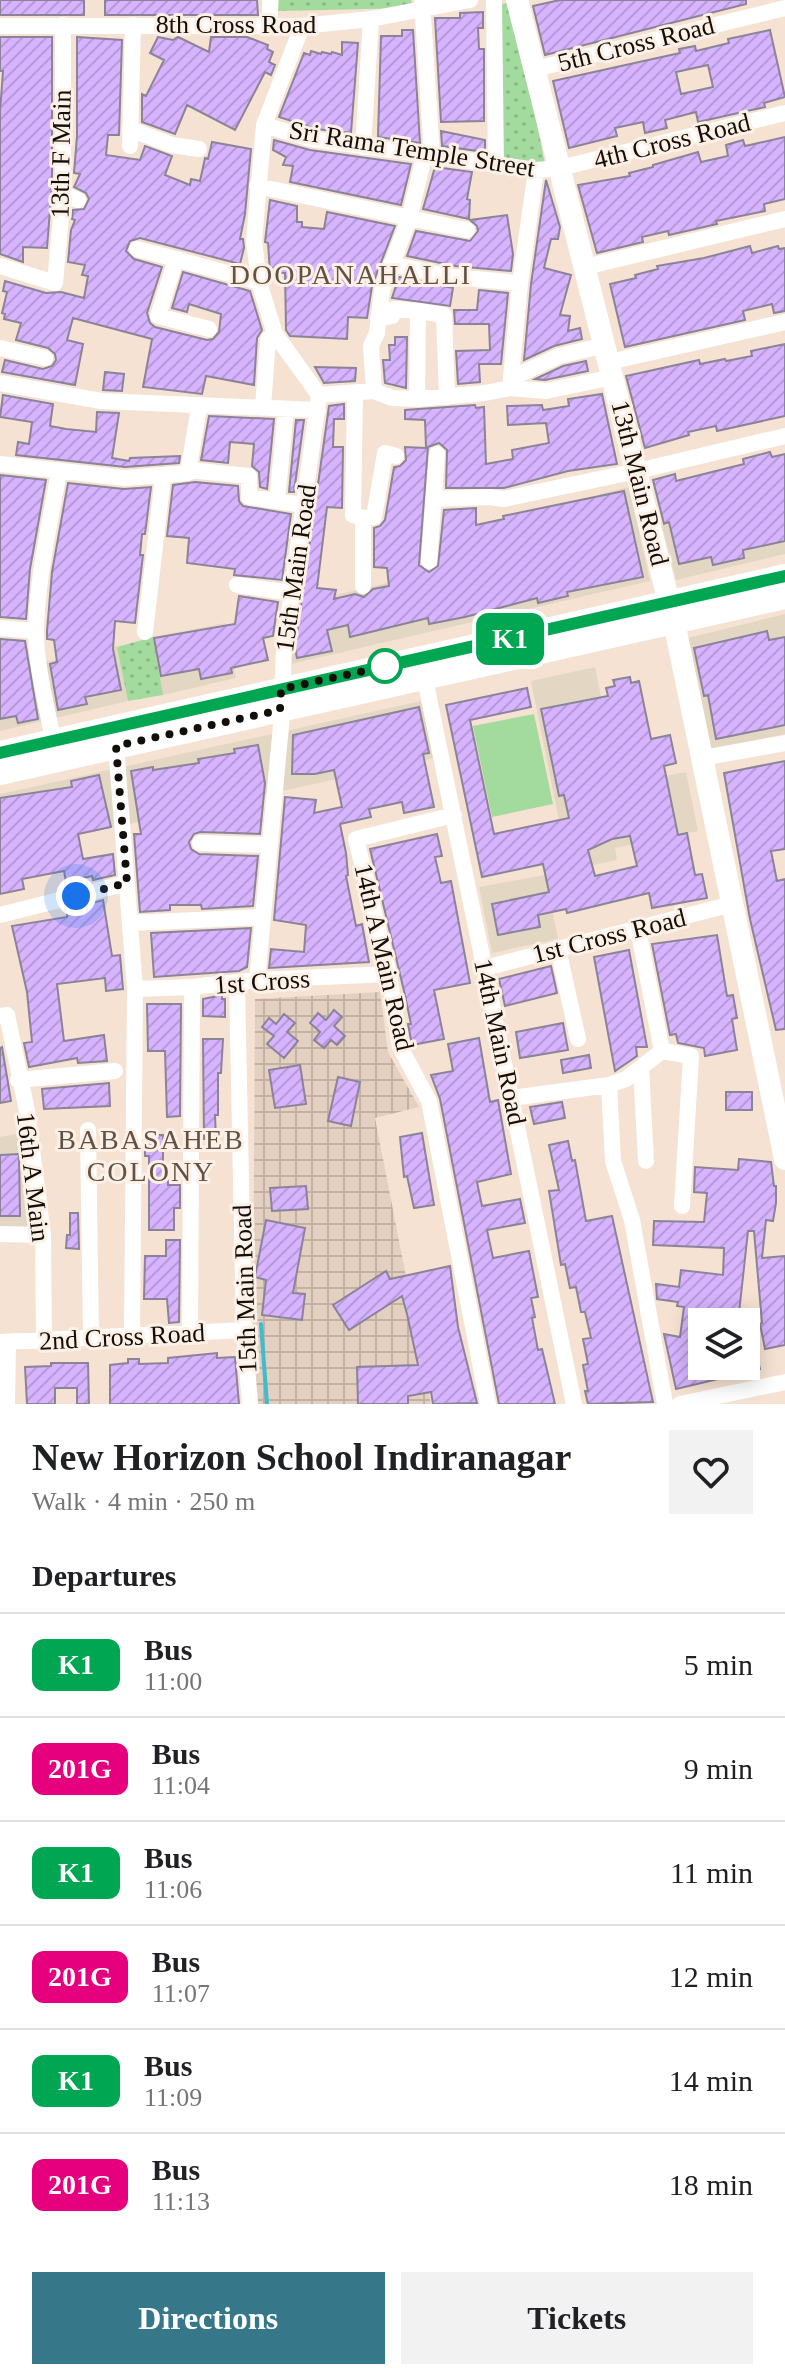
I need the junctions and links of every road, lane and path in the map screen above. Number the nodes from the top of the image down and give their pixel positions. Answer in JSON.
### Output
{"nodes":[{"id":1,"x":270,"y":0,"type":"edge"},
{"id":2,"x":470,"y":0,"type":"edge"},
{"id":3,"x":494,"y":0,"type":"edge"},
{"id":4,"x":517,"y":0,"type":"edge"},
{"id":5,"x":423,"y":5,"type":"edge"},
{"id":6,"x":784,"y":8,"type":"edge"},
{"id":7,"x":371,"y":19,"type":"junction"},
{"id":8,"x":63,"y":25,"type":"junction"},
{"id":9,"x":133,"y":25,"type":"junction"},
{"id":10,"x":270,"y":25,"type":"junction"},
{"id":11,"x":0,"y":26,"type":"edge"},
{"id":12,"x":302,"y":26,"type":"junction"},
{"id":13,"x":535,"y":69,"type":"junction"},
{"id":14,"x":785,"y":113,"type":"edge"},
{"id":15,"x":264,"y":125,"type":"junction"},
{"id":16,"x":363,"y":147,"type":"junction"},
{"id":17,"x":199,"y":149,"type":"dead end"},
{"id":18,"x":432,"y":156,"type":"junction"},
{"id":19,"x":496,"y":166,"type":"junction"},
{"id":20,"x":560,"y":168,"type":"junction"},
{"id":21,"x":536,"y":170,"type":"junction"},
{"id":22,"x":257,"y":186,"type":"junction"},
{"id":23,"x":409,"y":219,"type":"junction"},
{"id":24,"x":785,"y":219,"type":"edge"},
{"id":25,"x":467,"y":230,"type":"dead end"},
{"id":26,"x":137,"y":249,"type":"dead end"},
{"id":27,"x":176,"y":259,"type":"junction"},
{"id":28,"x":391,"y":264,"type":"junction"},
{"id":29,"x":0,"y":266,"type":"edge"},
{"id":30,"x":585,"y":267,"type":"junction"},
{"id":31,"x":259,"y":282,"type":"junction"},
{"id":32,"x":520,"y":283,"type":"junction"},
{"id":33,"x":418,"y":311,"type":"junction"},
{"id":34,"x":378,"y":319,"type":"junction"},
{"id":35,"x":785,"y":322,"type":"edge"},
{"id":36,"x":209,"y":329,"type":"dead end"},
{"id":37,"x":275,"y":334,"type":"junction"},
{"id":38,"x":0,"y":348,"type":"edge"},
{"id":39,"x":45,"y":358,"type":"dead end"},
{"id":40,"x":609,"y":361,"type":"junction"},
{"id":41,"x":0,"y":383,"type":"edge"},
{"id":42,"x":510,"y":388,"type":"junction"},
{"id":43,"x":374,"y":391,"type":"junction"},
{"id":44,"x":355,"y":393,"type":"junction"},
{"id":45,"x":447,"y":397,"type":"junction"},
{"id":46,"x":417,"y":399,"type":"junction"},
{"id":47,"x":318,"y":403,"type":"junction"},
{"id":48,"x":199,"y":407,"type":"junction"},
{"id":49,"x":263,"y":408,"type":"junction"},
{"id":50,"x":286,"y":409,"type":"junction"},
{"id":51,"x":785,"y":436,"type":"edge"},
{"id":52,"x":437,"y":454,"type":"dead end"},
{"id":53,"x":396,"y":456,"type":"dead end"},
{"id":54,"x":0,"y":464,"type":"edge"},
{"id":55,"x":189,"y":470,"type":"junction"},
{"id":56,"x":59,"y":471,"type":"junction"},
{"id":57,"x":637,"y":471,"type":"junction"},
{"id":58,"x":163,"y":477,"type":"junction"},
{"id":59,"x":434,"y":499,"type":"junction"},
{"id":60,"x":277,"y":501,"type":"junction"},
{"id":61,"x":304,"y":505,"type":"junction"},
{"id":62,"x":363,"y":518,"type":"junction"},
{"id":63,"x":429,"y":561,"type":"dead end"},
{"id":64,"x":785,"y":576,"type":"edge"},
{"id":65,"x":237,"y":585,"type":"dead end"},
{"id":66,"x":363,"y":586,"type":"dead end"},
{"id":67,"x":292,"y":593,"type":"junction"},
{"id":68,"x":785,"y":597,"type":"edge"},
{"id":69,"x":672,"y":613,"type":"junction"},
{"id":70,"x":0,"y":628,"type":"edge"},
{"id":71,"x":36,"y":631,"type":"junction"},
{"id":72,"x":145,"y":632,"type":"dead end"},
{"id":73,"x":425,"y":679,"type":"junction"},
{"id":74,"x":281,"y":700,"type":"junction"},
{"id":75,"x":53,"y":741,"type":"junction"},
{"id":76,"x":785,"y":743,"type":"edge"},
{"id":77,"x":116,"y":746,"type":"junction"},
{"id":78,"x":0,"y":753,"type":"edge"},
{"id":79,"x":702,"y":758,"type":"junction"},
{"id":80,"x":0,"y":773,"type":"edge"},
{"id":81,"x":454,"y":815,"type":"junction"},
{"id":82,"x":200,"y":843,"type":"dead end"},
{"id":83,"x":268,"y":845,"type":"junction"},
{"id":84,"x":127,"y":883,"type":"junction"},
{"id":85,"x":732,"y":904,"type":"junction"},
{"id":86,"x":0,"y":915,"type":"edge"},
{"id":87,"x":261,"y":917,"type":"junction"},
{"id":88,"x":130,"y":923,"type":"junction"},
{"id":89,"x":638,"y":929,"type":"junction"},
{"id":90,"x":558,"y":949,"type":"junction"},
{"id":91,"x":485,"y":968,"type":"junction"},
{"id":92,"x":389,"y":974,"type":"junction"},
{"id":93,"x":257,"y":980,"type":"junction"},
{"id":94,"x":237,"y":983,"type":"junction"},
{"id":95,"x":192,"y":987,"type":"junction"},
{"id":96,"x":135,"y":989,"type":"junction"},
{"id":97,"x":4,"y":1015,"type":"edge"},
{"id":98,"x":578,"y":1039,"type":"dead end"},
{"id":99,"x":662,"y":1051,"type":"junction"},
{"id":100,"x":641,"y":1068,"type":"junction"},
{"id":101,"x":115,"y":1071,"type":"dead end"},
{"id":102,"x":18,"y":1080,"type":"junction"},
{"id":103,"x":609,"y":1085,"type":"junction"},
{"id":104,"x":778,"y":1094,"type":"edge"},
{"id":105,"x":511,"y":1098,"type":"junction"},
{"id":106,"x":88,"y":1130,"type":"dead end"},
{"id":107,"x":785,"y":1159,"type":"edge"},
{"id":108,"x":646,"y":1161,"type":"dead end"},
{"id":109,"x":682,"y":1206,"type":"dead end"},
{"id":110,"x":0,"y":1234,"type":"edge"},
{"id":111,"x":43,"y":1235,"type":"junction"},
{"id":112,"x":244,"y":1330,"type":"junction"},
{"id":113,"x":190,"y":1333,"type":"junction"},
{"id":114,"x":132,"y":1336,"type":"junction"},
{"id":115,"x":91,"y":1340,"type":"junction"},
{"id":116,"x":4,"y":1342,"type":"edge"},
{"id":117,"x":44,"y":1342,"type":"junction"},
{"id":118,"x":785,"y":1382,"type":"edge"},
{"id":119,"x":722,"y":1400,"type":"edge"},
{"id":120,"x":7,"y":1404,"type":"edge"},
{"id":121,"x":250,"y":1404,"type":"edge"},
{"id":122,"x":488,"y":1404,"type":"edge"},
{"id":123,"x":574,"y":1404,"type":"edge"},
{"id":124,"x":665,"y":1404,"type":"edge"},
{"id":125,"x":680,"y":1404,"type":"edge"}],
"edges":[{"from":1,"to":10,"type":"street"},
{"from":2,"to":5,"type":"street","name":"8th Cross Road"},
{"from":3,"to":19,"type":"street"},
{"from":4,"to":13,"type":"street","name":"13th Main Road"},
{"from":5,"to":7,"type":"street","name":"8th Cross Road"},
{"from":5,"to":18,"type":"street"},
{"from":6,"to":13,"type":"street","name":"5th Cross Road"},
{"from":7,"to":12,"type":"street","name":"8th Cross Road"},
{"from":7,"to":16,"type":"street"},
{"from":8,"to":9,"type":"street","name":"8th Cross Road"},
{"from":8,"to":11,"type":"street","name":"8th Cross Road"},
{"from":8,"to":29,"type":"street","name":"13th F Main"},
{"from":9,"to":10,"type":"street","name":"8th Cross Road"},
{"from":9,"to":17,"type":"street"},
{"from":10,"to":12,"type":"street","name":"8th Cross Road"},
{"from":12,"to":15,"type":"street"},
{"from":13,"to":20,"type":"street","name":"13th Main Road"},
{"from":14,"to":20,"type":"street","name":"4th Cross Road"},
{"from":15,"to":16,"type":"street","name":"Sri Rama Temple Street"},
{"from":15,"to":22,"type":"street"},
{"from":16,"to":18,"type":"street","name":"Sri Rama Temple Street"},
{"from":18,"to":19,"type":"street","name":"Sri Rama Temple Street"},
{"from":18,"to":23,"type":"street"},
{"from":19,"to":21,"type":"street","name":"Sri Rama Temple Street"},
{"from":20,"to":21,"type":"street","name":"Sri Rama Temple Street"},
{"from":20,"to":30,"type":"street","name":"13th Main Road"},
{"from":21,"to":32,"type":"street"},
{"from":22,"to":23,"type":"street"},
{"from":22,"to":31,"type":"street"},
{"from":23,"to":25,"type":"street"},
{"from":23,"to":28,"type":"street"},
{"from":24,"to":30,"type":"street"},
{"from":26,"to":27,"type":"street"},
{"from":27,"to":31,"type":"street"},
{"from":27,"to":36,"type":"street"},
{"from":28,"to":32,"type":"street"},
{"from":28,"to":34,"type":"street"},
{"from":30,"to":40,"type":"street","name":"13th Main Road"},
{"from":31,"to":37,"type":"street"},
{"from":32,"to":42,"type":"street"},
{"from":33,"to":34,"type":"street"},
{"from":33,"to":45,"type":"street"},
{"from":33,"to":46,"type":"street"},
{"from":34,"to":43,"type":"street"},
{"from":35,"to":40,"type":"street"},
{"from":37,"to":47,"type":"street"},
{"from":37,"to":49,"type":"street"},
{"from":38,"to":39,"type":"street"},
{"from":40,"to":42,"type":"street"},
{"from":40,"to":42,"type":"street"},
{"from":40,"to":57,"type":"street","name":"13th Main Road"},
{"from":41,"to":48,"type":"street"},
{"from":42,"to":45,"type":"street"},
{"from":43,"to":44,"type":"street"},
{"from":43,"to":46,"type":"street"},
{"from":44,"to":47,"type":"street"},
{"from":44,"to":62,"type":"street"},
{"from":45,"to":46,"type":"street"},
{"from":47,"to":50,"type":"street"},
{"from":47,"to":61,"type":"street","name":"15th Main Road"},
{"from":48,"to":49,"type":"street"},
{"from":48,"to":55,"type":"street"},
{"from":49,"to":50,"type":"street"},
{"from":50,"to":60,"type":"street"},
{"from":51,"to":57,"type":"street"},
{"from":52,"to":59,"type":"street"},
{"from":53,"to":62,"type":"street"},
{"from":54,"to":56,"type":"street"},
{"from":55,"to":58,"type":"street"},
{"from":55,"to":60,"type":"street"},
{"from":56,"to":58,"type":"street"},
{"from":56,"to":71,"type":"street"},
{"from":57,"to":59,"type":"street"},
{"from":57,"to":69,"type":"street","name":"13th Main Road"},
{"from":58,"to":72,"type":"street"},
{"from":59,"to":63,"type":"street"},
{"from":60,"to":61,"type":"street"},
{"from":61,"to":67,"type":"street","name":"15th Main Road"},
{"from":62,"to":66,"type":"street"},
{"from":64,"to":69,"type":"main road"},
{"from":65,"to":67,"type":"street"},
{"from":67,"to":74,"type":"street","name":"15th Main Road"},
{"from":68,"to":69,"type":"main road"},
{"from":69,"to":73,"type":"main road"},
{"from":69,"to":74,"type":"main road"},
{"from":69,"to":79,"type":"street","name":"13th Main Road"},
{"from":70,"to":71,"type":"street"},
{"from":71,"to":75,"type":"street"},
{"from":73,"to":74,"type":"main road"},
{"from":73,"to":81,"type":"street","name":"14th Main Road"},
{"from":74,"to":75,"type":"main road"},
{"from":74,"to":77,"type":"main road"},
{"from":74,"to":83,"type":"street","name":"15th Main Road"},
{"from":75,"to":78,"type":"main road"},
{"from":76,"to":79,"type":"street"},
{"from":77,"to":80,"type":"main road"},
{"from":77,"to":84,"type":"street"},
{"from":79,"to":85,"type":"street","name":"13th Main Road"},
{"from":81,"to":91,"type":"street","name":"14th Main Road"},
{"from":81,"to":92,"type":"street","name":"14th A Main Road"},
{"from":82,"to":83,"type":"street"},
{"from":83,"to":87,"type":"street","name":"15th Main Road"},
{"from":84,"to":86,"type":"street"},
{"from":84,"to":88,"type":"street"},
{"from":85,"to":89,"type":"street","name":"1st Cross Road"},
{"from":85,"to":104,"type":"street","name":"13th Main Road"},
{"from":87,"to":88,"type":"street"},
{"from":87,"to":93,"type":"street","name":"15th Main Road"},
{"from":88,"to":96,"type":"street"},
{"from":89,"to":90,"type":"street","name":"1st Cross Road"},
{"from":89,"to":99,"type":"street"},
{"from":90,"to":91,"type":"street","name":"1st Cross Road"},
{"from":90,"to":98,"type":"street"},
{"from":91,"to":105,"type":"street","name":"14th Main Road"},
{"from":92,"to":93,"type":"street","name":"1st Cross"},
{"from":92,"to":122,"type":"street","name":"14th A Main Road"},
{"from":93,"to":94,"type":"street","name":"1st Cross"},
{"from":94,"to":95,"type":"street","name":"1st Cross"},
{"from":94,"to":112,"type":"street","name":"15th Main Road"},
{"from":95,"to":96,"type":"street","name":"1st Cross"},
{"from":95,"to":113,"type":"street"},
{"from":96,"to":114,"type":"street"},
{"from":97,"to":102,"type":"street","name":"16th A Main"},
{"from":99,"to":100,"type":"street"},
{"from":99,"to":109,"type":"street"},
{"from":100,"to":103,"type":"street"},
{"from":100,"to":108,"type":"street"},
{"from":101,"to":102,"type":"street"},
{"from":102,"to":111,"type":"street","name":"16th A Main"},
{"from":103,"to":105,"type":"street"},
{"from":103,"to":124,"type":"street"},
{"from":104,"to":107,"type":"street","name":"13th Main Road"},
{"from":105,"to":123,"type":"street","name":"14th Main Road"},
{"from":106,"to":115,"type":"street"},
{"from":110,"to":111,"type":"street"},
{"from":111,"to":117,"type":"street","name":"16th A Main"},
{"from":112,"to":113,"type":"street","name":"2nd Cross Road"},
{"from":112,"to":121,"type":"street","name":"15th Main Road"},
{"from":113,"to":114,"type":"street","name":"2nd Cross Road"},
{"from":114,"to":115,"type":"street","name":"2nd Cross Road"},
{"from":115,"to":117,"type":"street","name":"2nd Cross Road"},
{"from":116,"to":117,"type":"street","name":"2nd Cross Road"},
{"from":116,"to":120,"type":"street"},
{"from":118,"to":119,"type":"street"},
{"from":119,"to":125,"type":"street"}]}
